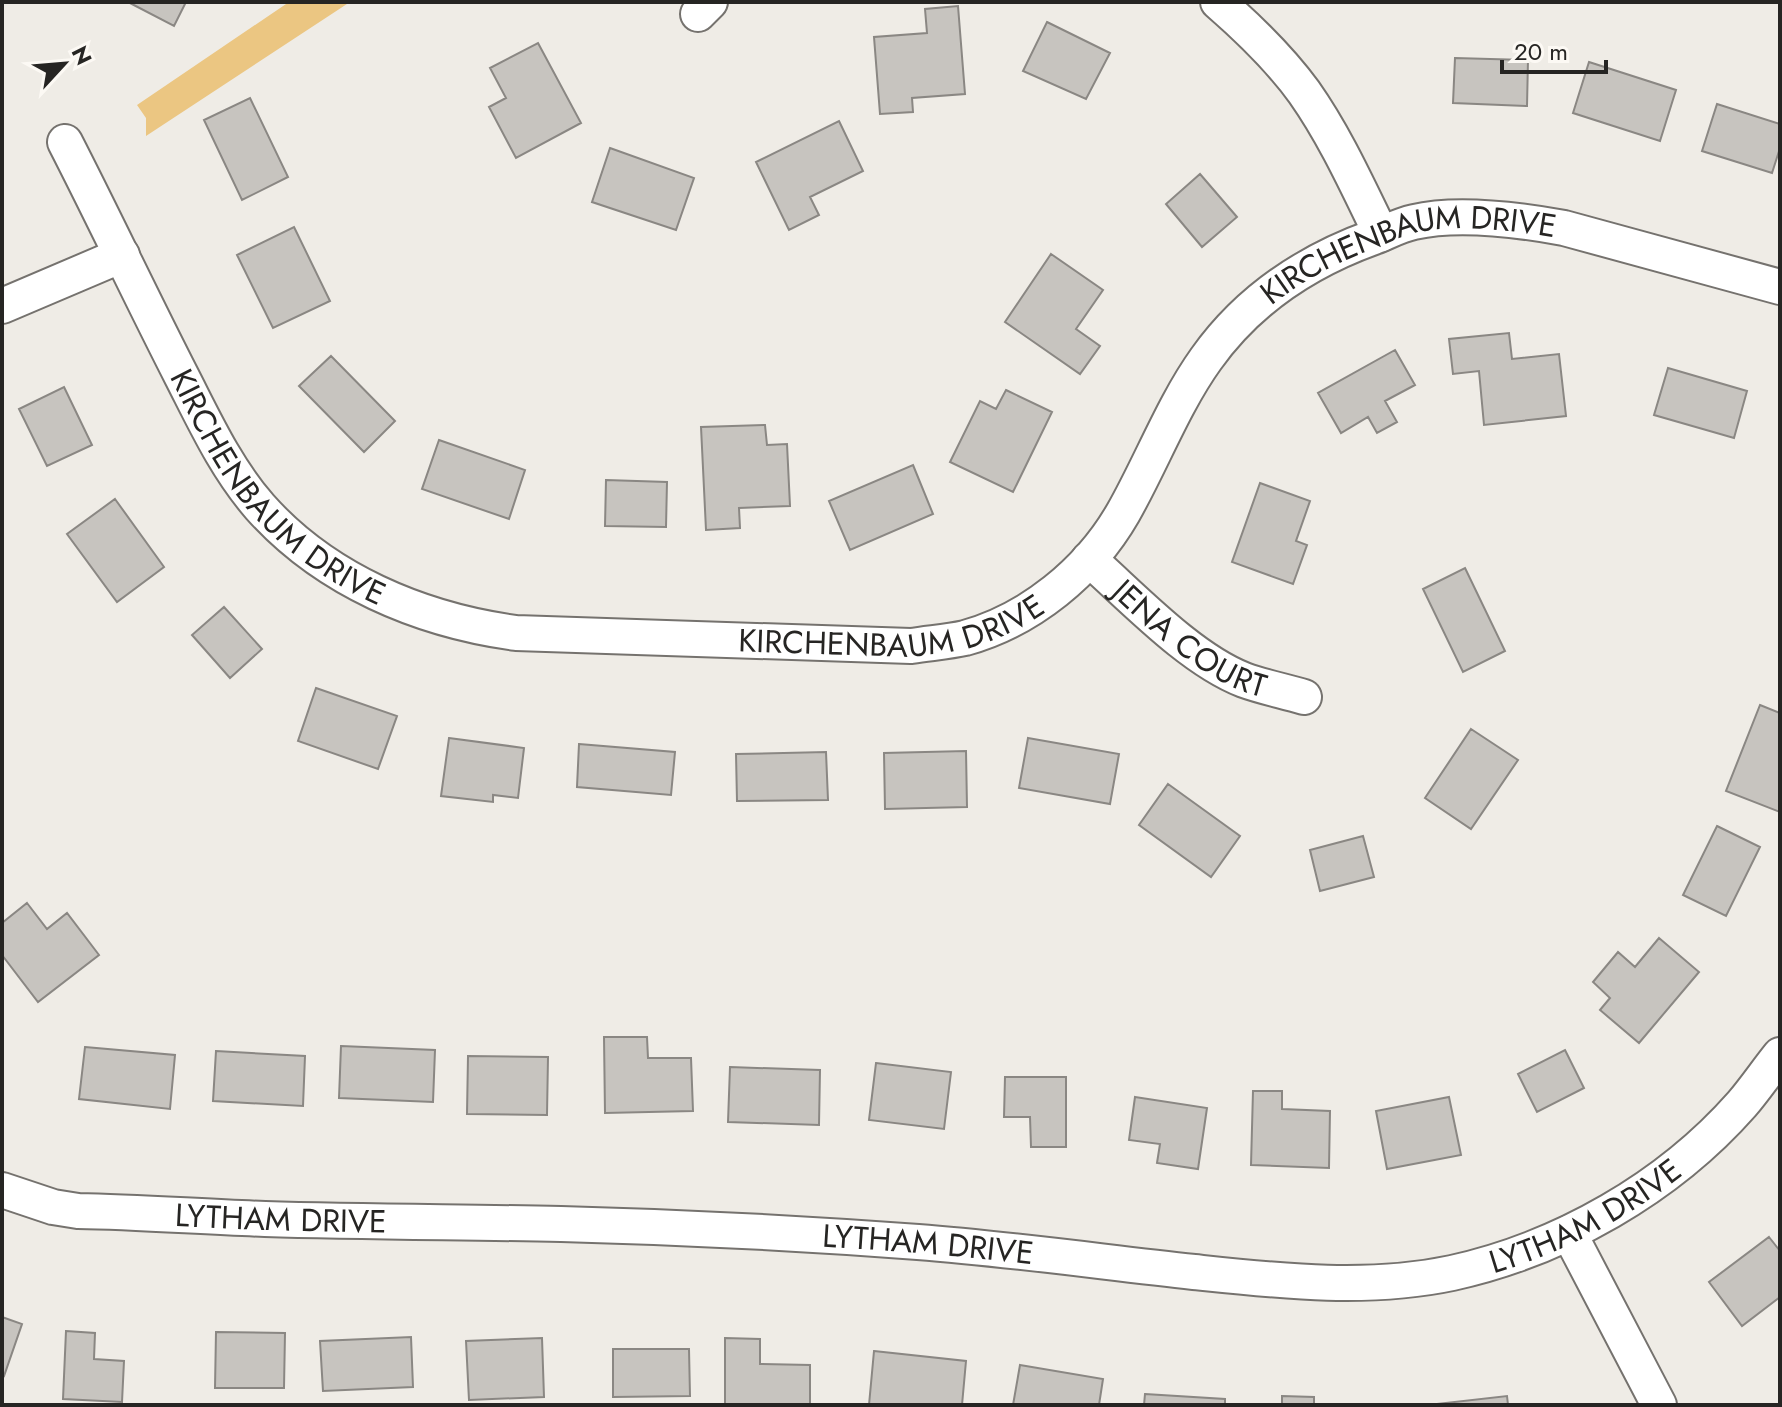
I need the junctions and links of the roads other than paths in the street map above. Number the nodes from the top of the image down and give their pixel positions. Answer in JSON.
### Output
{"nodes":[{"id":1,"x":1218,"y":2,"type":"edge"},
{"id":2,"x":65,"y":142,"type":"dead end"},
{"id":3,"x":1381,"y":234,"type":"junction"},
{"id":4,"x":122,"y":255,"type":"junction"},
{"id":5,"x":1780,"y":287,"type":"edge"},
{"id":6,"x":2,"y":306,"type":"edge"},
{"id":7,"x":1089,"y":559,"type":"junction"},
{"id":8,"x":1304,"y":697,"type":"dead end"},
{"id":9,"x":1780,"y":1055,"type":"edge"},
{"id":10,"x":2,"y":1190,"type":"edge"},
{"id":11,"x":1569,"y":1233,"type":"junction"},
{"id":12,"x":1659,"y":1405,"type":"edge"}],
"edges":[{"from":1,"to":3,"type":"street"},
{"from":2,"to":4,"type":"street","name":"KIRCHENBAUM DRIVE"},
{"from":3,"to":5,"type":"street","name":"KIRCHENBAUM DRIVE"},
{"from":3,"to":7,"type":"street","name":"KIRCHENBAUM DRIVE"},
{"from":4,"to":6,"type":"street"},
{"from":4,"to":7,"type":"street","name":"KIRCHENBAUM DRIVE"},
{"from":7,"to":8,"type":"street","name":"JENA COURT"},
{"from":9,"to":11,"type":"street","name":"LYTHAM DRIVE"},
{"from":10,"to":11,"type":"street","name":"LYTHAM DRIVE"},
{"from":11,"to":12,"type":"street"}]}
